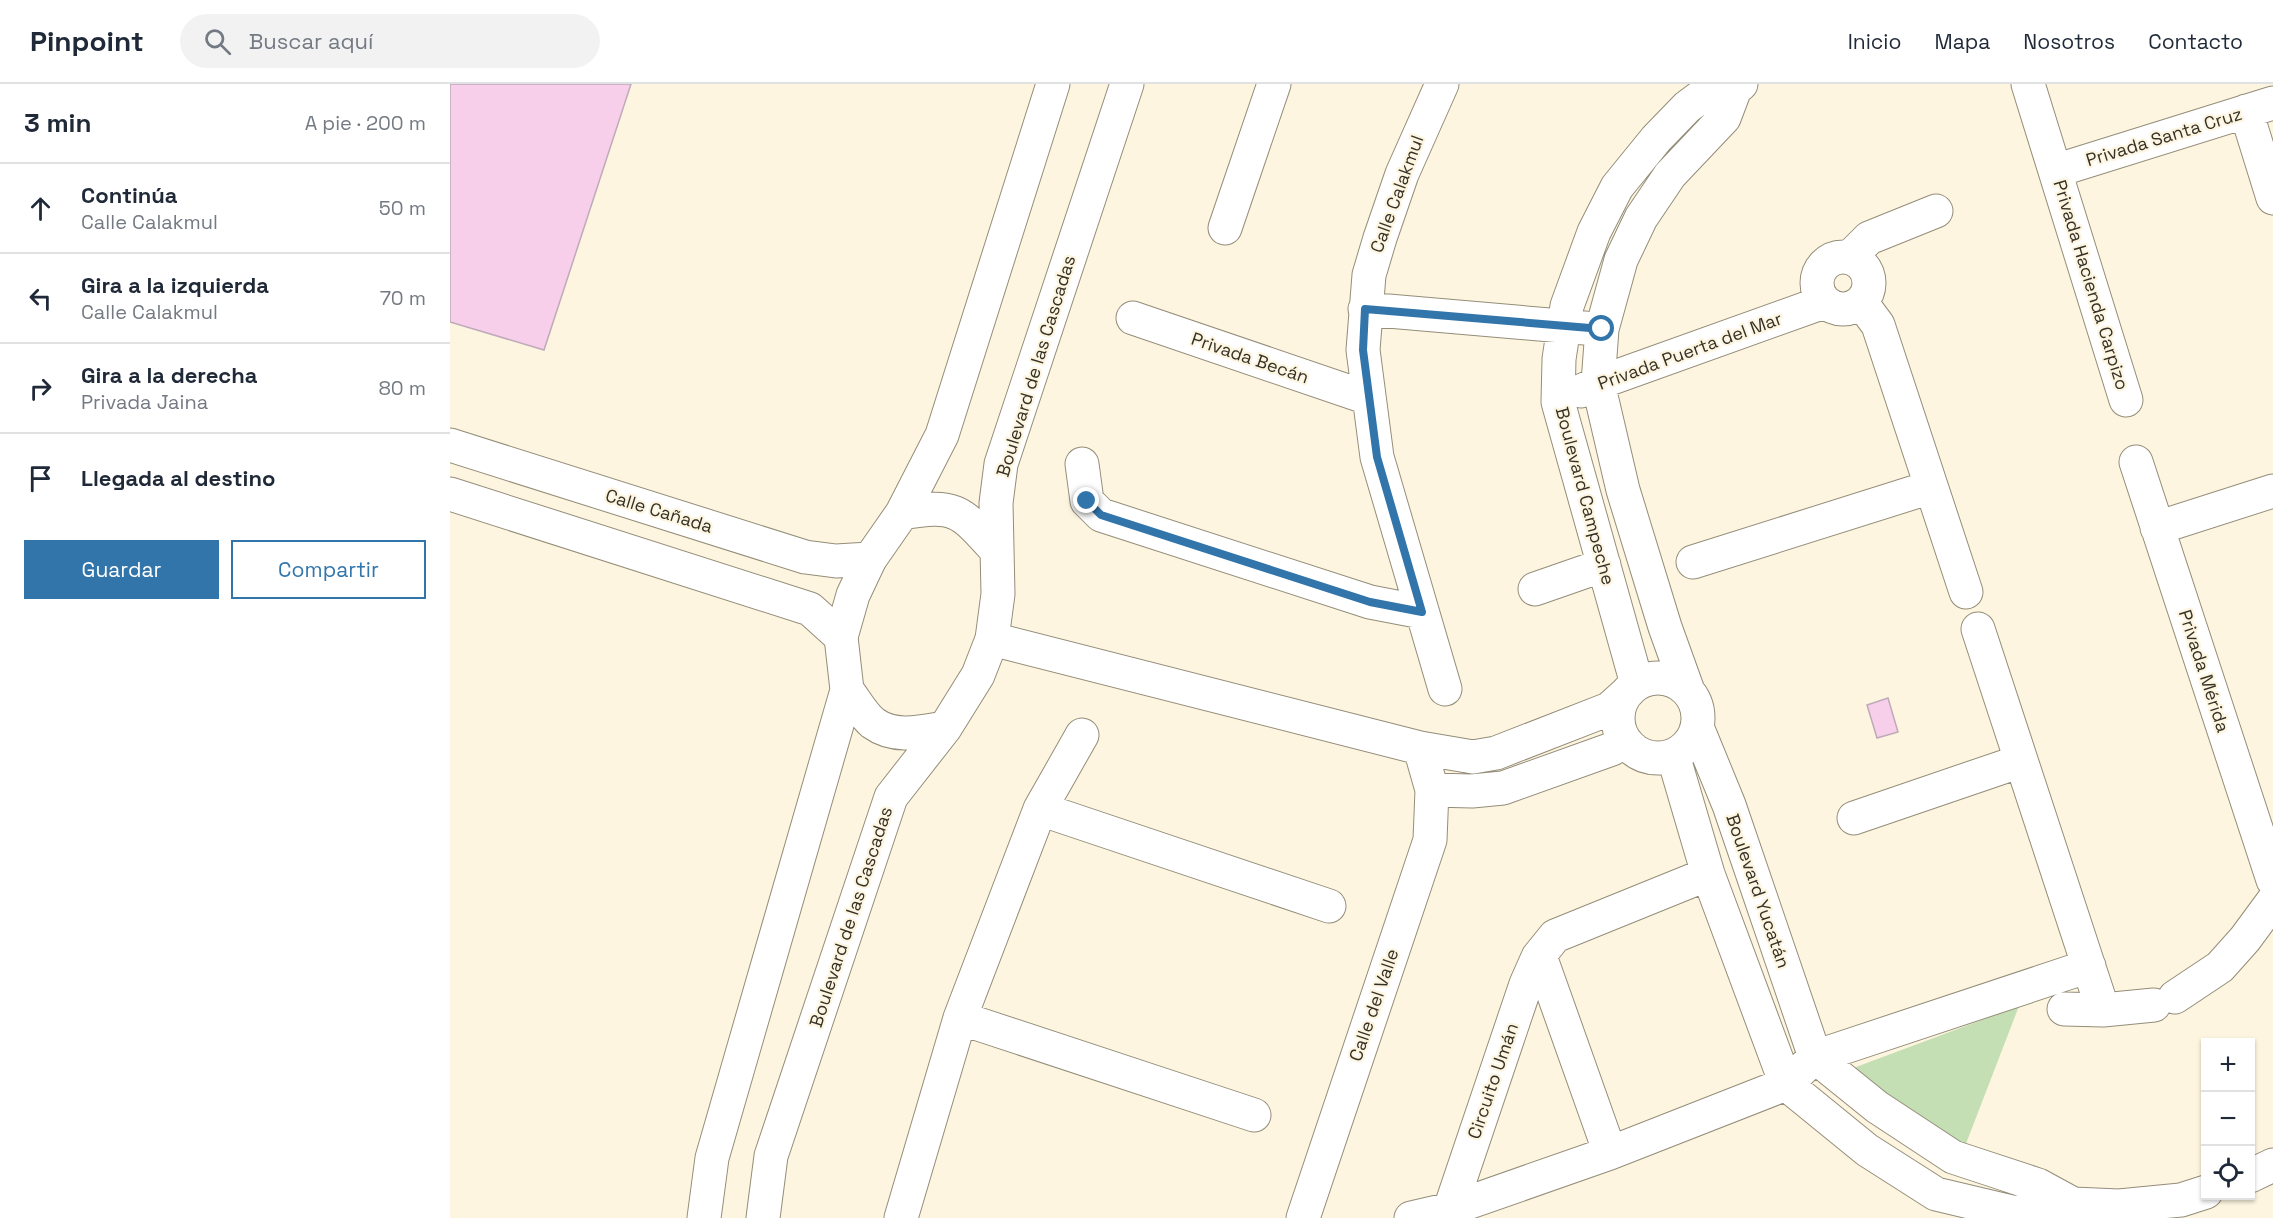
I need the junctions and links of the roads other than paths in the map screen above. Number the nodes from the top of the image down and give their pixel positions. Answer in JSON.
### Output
{"nodes":[{"id":1,"x":1053,"y":84,"type":"edge"},
{"id":2,"x":1127,"y":84,"type":"edge"},
{"id":3,"x":1274,"y":84,"type":"edge"},
{"id":4,"x":2028,"y":84,"type":"edge"},
{"id":5,"x":1436,"y":85,"type":"edge"},
{"id":6,"x":1738,"y":86,"type":"edge"},
{"id":7,"x":2259,"y":107,"type":"edge"},
{"id":8,"x":2055,"y":171,"type":"junction"},
{"id":9,"x":2273,"y":198,"type":"edge"},
{"id":10,"x":1935,"y":211,"type":"dead end"},
{"id":11,"x":1225,"y":228,"type":"dead end"},
{"id":12,"x":1850,"y":258,"type":"junction"},
{"id":13,"x":1824,"y":302,"type":"junction"},
{"id":14,"x":1861,"y":302,"type":"junction"},
{"id":15,"x":1365,"y":309,"type":"junction"},
{"id":16,"x":1133,"y":318,"type":"dead end"},
{"id":17,"x":1564,"y":327,"type":"junction"},
{"id":18,"x":1602,"y":329,"type":"junction"},
{"id":19,"x":1598,"y":383,"type":"junction"},
{"id":20,"x":1368,"y":398,"type":"junction"},
{"id":21,"x":2126,"y":400,"type":"dead end"},
{"id":22,"x":1558,"y":402,"type":"junction"},
{"id":23,"x":450,"y":445,"type":"edge"},
{"id":24,"x":497,"y":460,"type":"junction"},
{"id":25,"x":2136,"y":462,"type":"dead end"},
{"id":26,"x":1082,"y":464,"type":"dead end"},
{"id":27,"x":1931,"y":487,"type":"junction"},
{"id":28,"x":2273,"y":491,"type":"edge"},
{"id":29,"x":605,"y":494,"type":"junction"},
{"id":30,"x":465,"y":499,"type":"edge"},
{"id":31,"x":902,"y":513,"type":"junction"},
{"id":32,"x":2157,"y":528,"type":"junction"},
{"id":33,"x":593,"y":540,"type":"junction"},
{"id":34,"x":996,"y":550,"type":"junction"},
{"id":35,"x":870,"y":559,"type":"junction"},
{"id":36,"x":1693,"y":562,"type":"dead end"},
{"id":37,"x":1604,"y":566,"type":"junction"},
{"id":38,"x":1534,"y":589,"type":"dead end"},
{"id":39,"x":1966,"y":592,"type":"dead end"},
{"id":40,"x":1422,"y":612,"type":"junction"},
{"id":41,"x":1978,"y":629,"type":"dead end"},
{"id":42,"x":841,"y":637,"type":"junction"},
{"id":43,"x":992,"y":639,"type":"junction"},
{"id":44,"x":1633,"y":688,"type":"junction"},
{"id":45,"x":1445,"y":689,"type":"dead end"},
{"id":46,"x":846,"y":690,"type":"junction"},
{"id":47,"x":1688,"y":692,"type":"junction"},
{"id":48,"x":1697,"y":727,"type":"junction"},
{"id":49,"x":945,"y":728,"type":"junction"},
{"id":50,"x":1082,"y":735,"type":"dead end"},
{"id":51,"x":1624,"y":740,"type":"junction"},
{"id":52,"x":1420,"y":748,"type":"junction"},
{"id":53,"x":1673,"y":755,"type":"junction"},
{"id":54,"x":2021,"y":761,"type":"junction"},
{"id":55,"x":1432,"y":790,"type":"junction"},
{"id":56,"x":1040,"y":810,"type":"junction"},
{"id":57,"x":1854,"y":818,"type":"dead end"},
{"id":58,"x":1708,"y":874,"type":"junction"},
{"id":59,"x":2273,"y":880,"type":"edge"},
{"id":60,"x":2273,"y":901,"type":"edge"},
{"id":61,"x":1329,"y":906,"type":"dead end"},
{"id":62,"x":1540,"y":956,"type":"junction"},
{"id":63,"x":2089,"y":966,"type":"junction"},
{"id":64,"x":2064,"y":1009,"type":"dead end"},
{"id":65,"x":2103,"y":1010,"type":"junction"},
{"id":66,"x":960,"y":1018,"type":"junction"},
{"id":67,"x":1815,"y":1057,"type":"junction"},
{"id":68,"x":1786,"y":1084,"type":"junction"},
{"id":69,"x":1254,"y":1115,"type":"dead end"},
{"id":70,"x":1610,"y":1153,"type":"junction"},
{"id":71,"x":1953,"y":1157,"type":"junction"},
{"id":72,"x":2273,"y":1165,"type":"edge"},
{"id":73,"x":2255,"y":1174,"type":"edge"},
{"id":74,"x":2191,"y":1203,"type":"edge"},
{"id":75,"x":2073,"y":1204,"type":"junction"},
{"id":76,"x":1930,"y":1206,"type":"edge"},
{"id":77,"x":1450,"y":1209,"type":"junction"},
{"id":78,"x":704,"y":1218,"type":"edge"},
{"id":79,"x":763,"y":1218,"type":"edge"},
{"id":80,"x":901,"y":1218,"type":"edge"},
{"id":81,"x":1303,"y":1218,"type":"edge"},
{"id":82,"x":1411,"y":1218,"type":"edge"}],
"edges":[{"from":1,"to":31,"type":"street"},
{"from":2,"to":34,"type":"street","name":"Boulevard de las Cascadas"},
{"from":3,"to":11,"type":"street"},
{"from":4,"to":8,"type":"street","name":"Privada Hacienda Carpizo"},
{"from":5,"to":15,"type":"street","name":"Calle Calakmul"},
{"from":6,"to":17,"type":"street","name":"Boulevard Campeche"},
{"from":6,"to":18,"type":"street","name":"Boulevard Campeche"},
{"from":7,"to":8,"type":"street","name":"Privada Santa Cruz"},
{"from":7,"to":9,"type":"street"},
{"from":8,"to":21,"type":"street","name":"Privada Hacienda Carpizo"},
{"from":10,"to":12,"type":"street"},
{"from":12,"to":13,"type":"street"},
{"from":12,"to":14,"type":"street"},
{"from":13,"to":14,"type":"street"},
{"from":13,"to":19,"type":"street","name":"Privada Puerta del Mar"},
{"from":14,"to":27,"type":"street"},
{"from":15,"to":17,"type":"street"},
{"from":15,"to":20,"type":"street","name":"Calle Calakmul"},
{"from":16,"to":20,"type":"street","name":"Privada Becán"},
{"from":17,"to":18,"type":"street"},
{"from":17,"to":22,"type":"street","name":"Boulevard Campeche"},
{"from":18,"to":19,"type":"street","name":"Boulevard Campeche"},
{"from":19,"to":22,"type":"street","name":"Privada Puerta del Mar"},
{"from":19,"to":47,"type":"street","name":"Boulevard Campeche"},
{"from":20,"to":40,"type":"street","name":"Calle Calakmul"},
{"from":22,"to":37,"type":"street","name":"Boulevard Campeche"},
{"from":23,"to":24,"type":"street","name":"Calle Cañada"},
{"from":24,"to":29,"type":"street","name":"Calle Cañada"},
{"from":24,"to":30,"type":"street"},
{"from":25,"to":32,"type":"street","name":"Privada Mérida"},
{"from":26,"to":40,"type":"street"},
{"from":27,"to":36,"type":"street"},
{"from":27,"to":39,"type":"street"},
{"from":28,"to":32,"type":"street"},
{"from":29,"to":33,"type":"street"},
{"from":29,"to":35,"type":"street","name":"Calle Cañada"},
{"from":30,"to":33,"type":"street"},
{"from":31,"to":34,"type":"street"},
{"from":31,"to":35,"type":"street"},
{"from":32,"to":59,"type":"street","name":"Privada Mérida"},
{"from":33,"to":42,"type":"street"},
{"from":34,"to":43,"type":"street","name":"Boulevard de las Cascadas"},
{"from":35,"to":42,"type":"street"},
{"from":37,"to":38,"type":"street"},
{"from":37,"to":44,"type":"street","name":"Boulevard Campeche"},
{"from":40,"to":45,"type":"street","name":"Calle Calakmul"},
{"from":41,"to":54,"type":"street"},
{"from":42,"to":46,"type":"street"},
{"from":43,"to":49,"type":"street","name":"Boulevard de las Cascadas"},
{"from":43,"to":52,"type":"street"},
{"from":44,"to":47,"type":"street"},
{"from":44,"to":51,"type":"street"},
{"from":44,"to":52,"type":"street"},
{"from":46,"to":49,"type":"street"},
{"from":46,"to":78,"type":"street"},
{"from":47,"to":48,"type":"street"},
{"from":48,"to":53,"type":"street"},
{"from":48,"to":67,"type":"street","name":"Boulevard Yucatán"},
{"from":49,"to":79,"type":"street","name":"Boulevard de las Cascadas"},
{"from":50,"to":56,"type":"street"},
{"from":51,"to":53,"type":"street"},
{"from":51,"to":55,"type":"street"},
{"from":52,"to":55,"type":"street","name":"Calle del Valle"},
{"from":53,"to":58,"type":"street"},
{"from":54,"to":57,"type":"street"},
{"from":54,"to":63,"type":"street"},
{"from":55,"to":81,"type":"street","name":"Calle del Valle"},
{"from":56,"to":61,"type":"street"},
{"from":56,"to":66,"type":"street"},
{"from":58,"to":62,"type":"street","name":"Circuito Umán"},
{"from":58,"to":68,"type":"street"},
{"from":60,"to":65,"type":"street"},
{"from":62,"to":70,"type":"street"},
{"from":62,"to":77,"type":"street","name":"Circuito Umán"},
{"from":63,"to":65,"type":"street"},
{"from":63,"to":67,"type":"street"},
{"from":64,"to":65,"type":"street"},
{"from":66,"to":69,"type":"street"},
{"from":66,"to":80,"type":"street"},
{"from":67,"to":68,"type":"street"},
{"from":67,"to":71,"type":"street"},
{"from":68,"to":70,"type":"street"},
{"from":68,"to":76,"type":"street"},
{"from":70,"to":77,"type":"street"},
{"from":71,"to":75,"type":"street"},
{"from":71,"to":76,"type":"street"},
{"from":72,"to":73,"type":"street"},
{"from":74,"to":75,"type":"street"},
{"from":75,"to":76,"type":"street"},
{"from":77,"to":82,"type":"street"}]}
